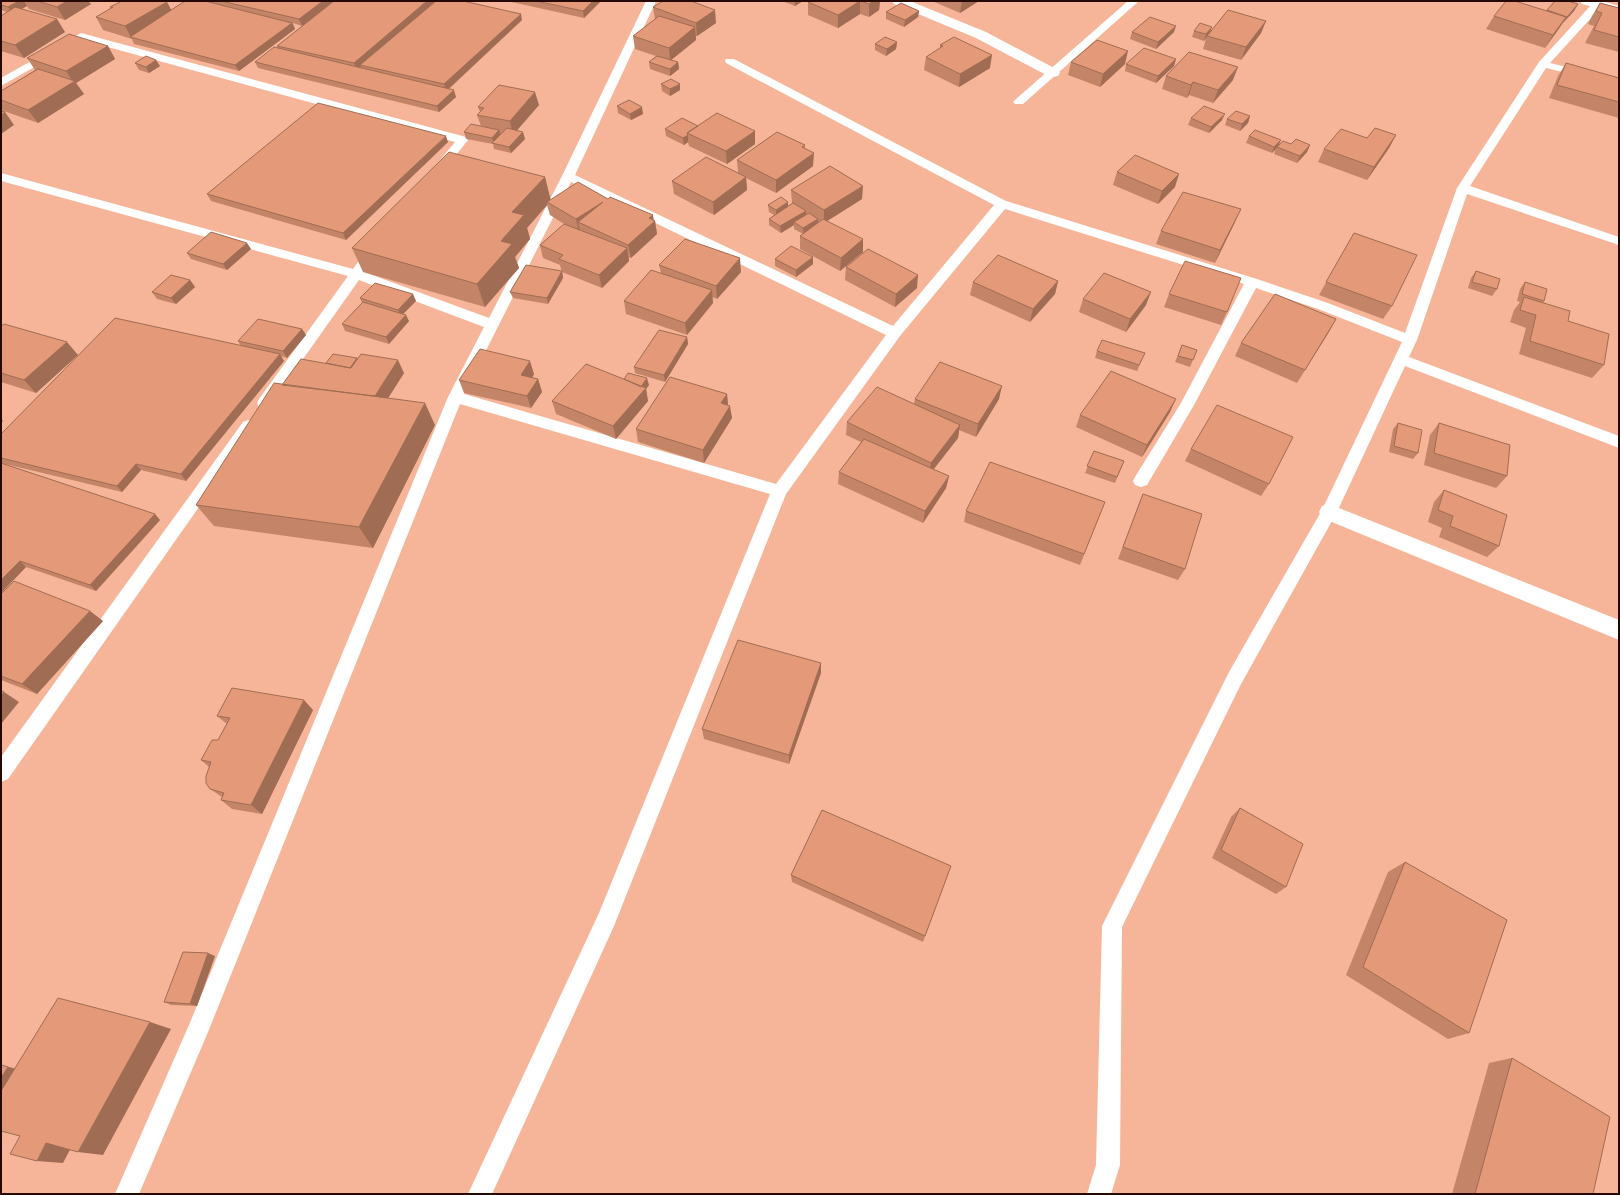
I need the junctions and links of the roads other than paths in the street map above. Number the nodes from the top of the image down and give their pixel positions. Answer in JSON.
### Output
{"nodes":[{"id":1,"x":652,"y":1,"type":"edge"},
{"id":2,"x":899,"y":1,"type":"edge"},
{"id":3,"x":1134,"y":1,"type":"edge"},
{"id":4,"x":1592,"y":3,"type":"edge"},
{"id":5,"x":1619,"y":10,"type":"edge"},
{"id":6,"x":730,"y":61,"type":"dead end"},
{"id":7,"x":1543,"y":64,"type":"junction"},
{"id":8,"x":1053,"y":73,"type":"junction"},
{"id":9,"x":1,"y":83,"type":"edge"},
{"id":10,"x":1619,"y":83,"type":"edge"},
{"id":11,"x":1019,"y":102,"type":"dead end"},
{"id":12,"x":568,"y":176,"type":"junction"},
{"id":13,"x":1,"y":177,"type":"edge"},
{"id":14,"x":428,"y":182,"type":"edge"},
{"id":15,"x":1463,"y":188,"type":"junction"},
{"id":16,"x":1002,"y":204,"type":"junction"},
{"id":17,"x":1619,"y":241,"type":"edge"},
{"id":18,"x":380,"y":243,"type":"edge"},
{"id":19,"x":356,"y":274,"type":"junction"},
{"id":20,"x":1252,"y":282,"type":"junction"},
{"id":21,"x":491,"y":324,"type":"junction"},
{"id":22,"x":895,"y":333,"type":"junction"},
{"id":23,"x":1410,"y":340,"type":"junction"},
{"id":24,"x":1400,"y":359,"type":"junction"},
{"id":25,"x":455,"y":397,"type":"junction"},
{"id":26,"x":1619,"y":442,"type":"edge"},
{"id":27,"x":1141,"y":481,"type":"dead end"},
{"id":28,"x":779,"y":491,"type":"junction"},
{"id":29,"x":1329,"y":512,"type":"junction"},
{"id":30,"x":1619,"y":630,"type":"edge"},
{"id":31,"x":1,"y":774,"type":"edge"},
{"id":32,"x":127,"y":1194,"type":"edge"},
{"id":33,"x":480,"y":1194,"type":"edge"},
{"id":34,"x":1099,"y":1194,"type":"edge"}],
"edges":[{"from":1,"to":12,"type":"lane"},
{"from":2,"to":8,"type":"street"},
{"from":3,"to":8,"type":"lane"},
{"from":4,"to":5,"type":"street"},
{"from":4,"to":7,"type":"lane"},
{"from":6,"to":16,"type":"lane"},
{"from":7,"to":10,"type":"lane"},
{"from":7,"to":15,"type":"lane"},
{"from":8,"to":11,"type":"lane"},
{"from":9,"to":14,"type":"lane"},
{"from":12,"to":21,"type":"lane"},
{"from":12,"to":22,"type":"lane"},
{"from":13,"to":19,"type":"lane"},
{"from":15,"to":17,"type":"lane"},
{"from":15,"to":23,"type":"lane"},
{"from":16,"to":20,"type":"lane"},
{"from":16,"to":22,"type":"lane"},
{"from":18,"to":19,"type":"lane"},
{"from":19,"to":21,"type":"lane"},
{"from":19,"to":31,"type":"lane"},
{"from":20,"to":23,"type":"lane"},
{"from":20,"to":27,"type":"lane"},
{"from":21,"to":25,"type":"lane"},
{"from":22,"to":28,"type":"lane"},
{"from":23,"to":24,"type":"lane"},
{"from":24,"to":26,"type":"lane"},
{"from":24,"to":29,"type":"lane"},
{"from":25,"to":28,"type":"lane"},
{"from":25,"to":32,"type":"lane"},
{"from":28,"to":33,"type":"lane"},
{"from":29,"to":30,"type":"street"},
{"from":29,"to":34,"type":"lane"}]}
